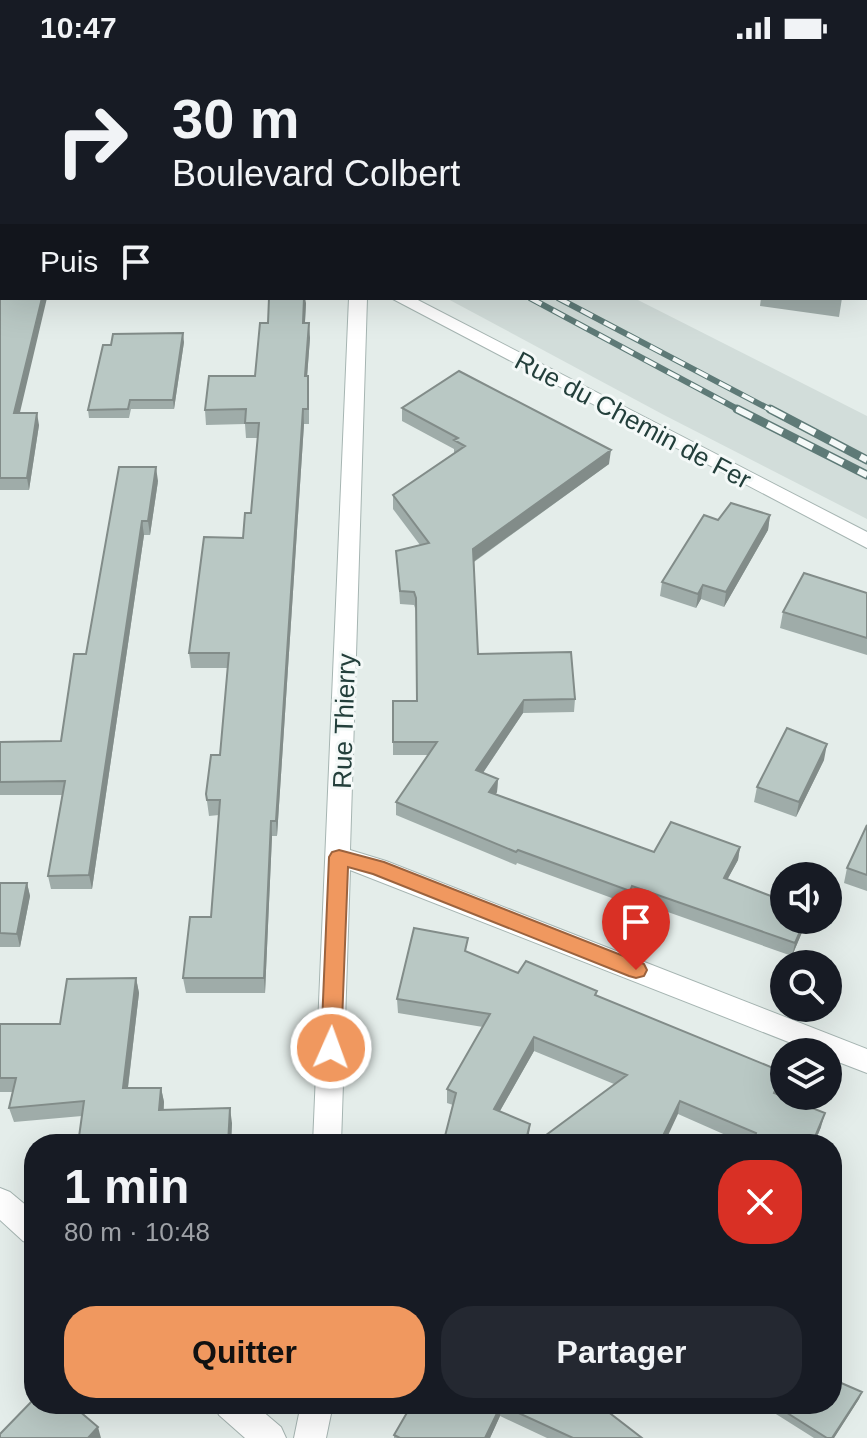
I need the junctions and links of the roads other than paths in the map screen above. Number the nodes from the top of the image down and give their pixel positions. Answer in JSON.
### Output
{"nodes":[{"id":1,"x":358,"y":300,"type":"edge"},
{"id":2,"x":404,"y":300,"type":"edge"},
{"id":3,"x":867,"y":541,"type":"edge"},
{"id":4,"x":339,"y":857,"type":"junction"},
{"id":5,"x":867,"y":1061,"type":"edge"},
{"id":6,"x":327,"y":1134,"type":"edge"},
{"id":7,"x":0,"y":1201,"type":"edge"},
{"id":8,"x":24,"y":1222,"type":"edge"},
{"id":9,"x":242,"y":1414,"type":"edge"},
{"id":10,"x":315,"y":1414,"type":"edge"},
{"id":11,"x":270,"y":1438,"type":"edge"},
{"id":12,"x":310,"y":1438,"type":"edge"}],
"edges":[{"from":1,"to":4,"type":"street","name":"Rue Thierry"},
{"from":2,"to":3,"type":"street","name":"Rue du Chemin de Fer"},
{"from":4,"to":5,"type":"street"},
{"from":4,"to":6,"type":"street","name":"Rue Thierry"},
{"from":7,"to":8,"type":"street"},
{"from":9,"to":11,"type":"street"},
{"from":10,"to":12,"type":"street"}]}
